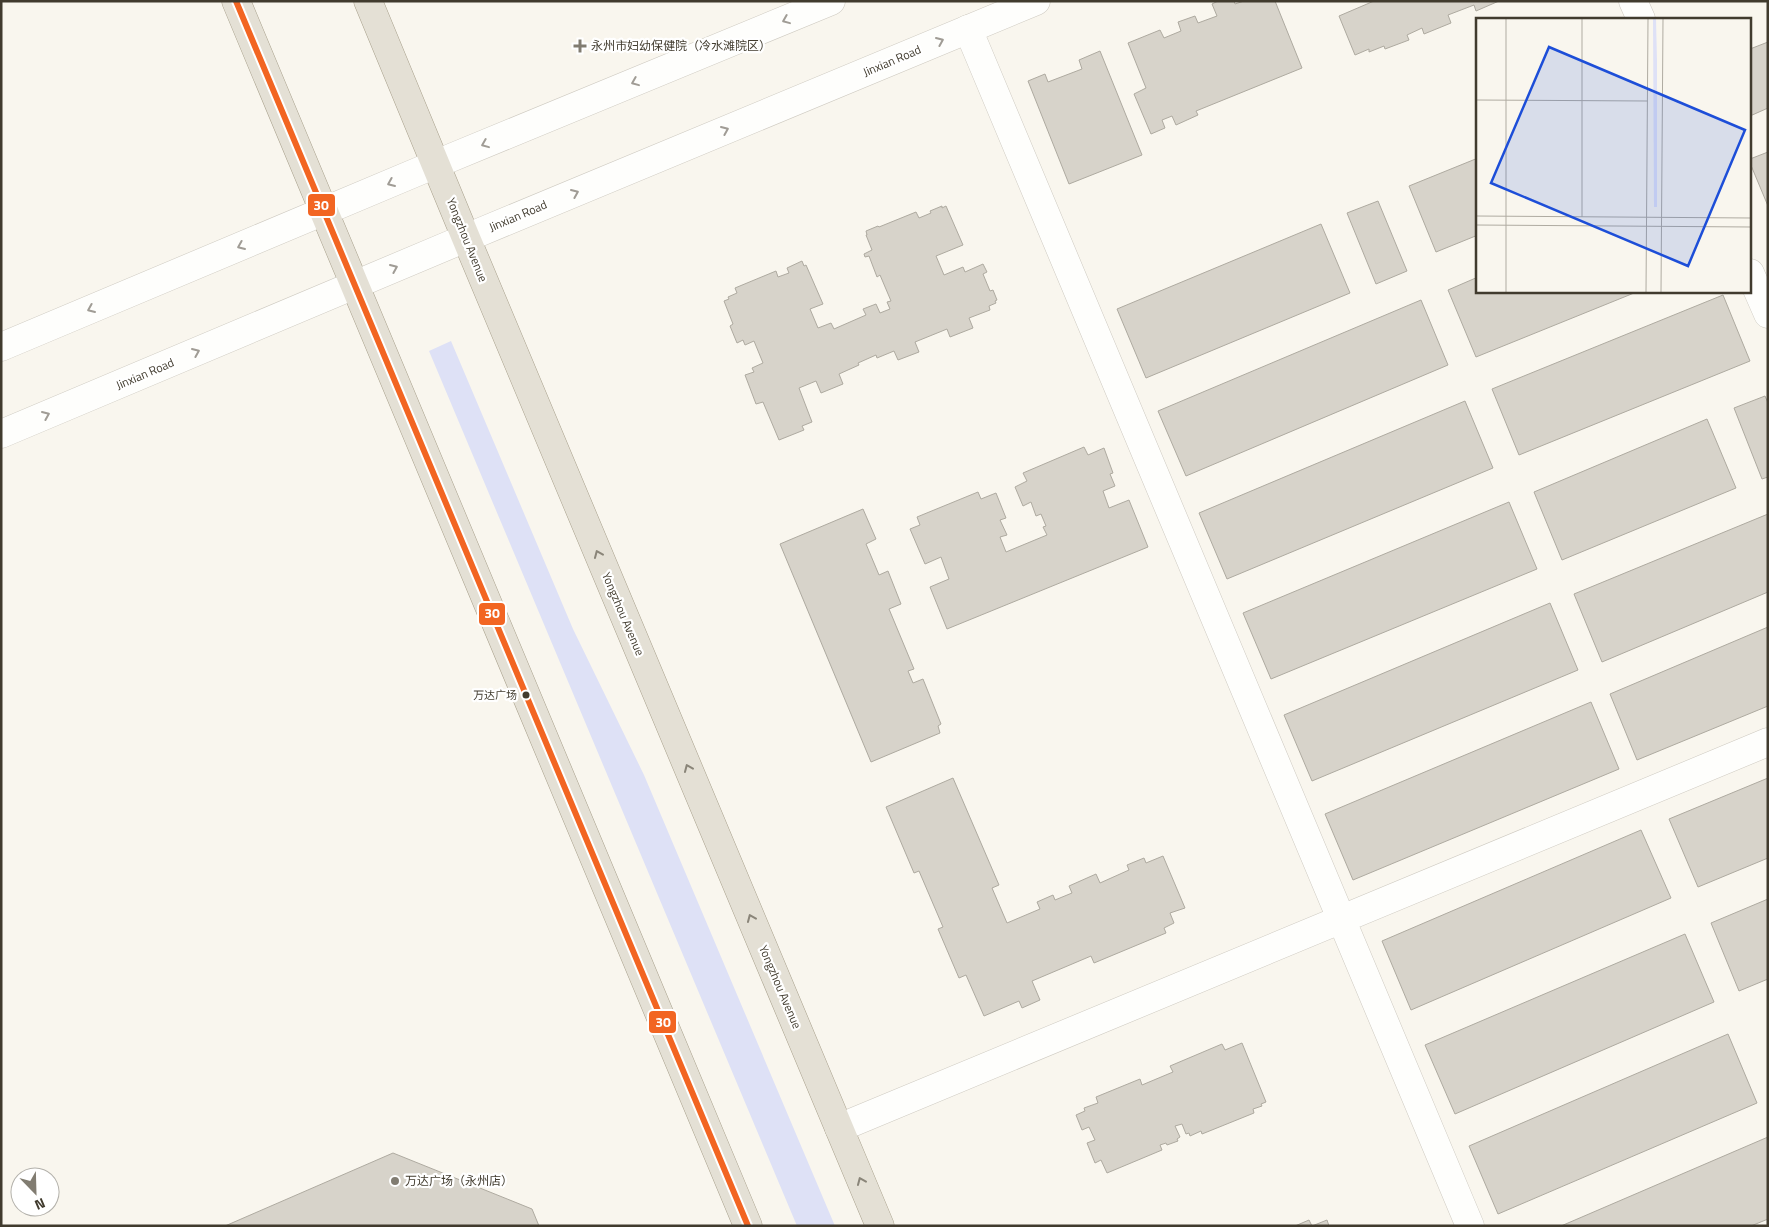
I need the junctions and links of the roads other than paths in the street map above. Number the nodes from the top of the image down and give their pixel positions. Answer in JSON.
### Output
{"nodes":[{"id":1,"x":236,"y":1,"type":"edge"},
{"id":2,"x":368,"y":1,"type":"edge"},
{"id":3,"x":831,"y":1,"type":"edge"},
{"id":4,"x":1036,"y":1,"type":"edge"},
{"id":5,"x":1634,"y":1,"type":"edge"},
{"id":6,"x":1641,"y":18,"type":"edge"},
{"id":7,"x":968,"y":29,"type":"junction"},
{"id":8,"x":436,"y":164,"type":"junction"},
{"id":9,"x":324,"y":211,"type":"junction"},
{"id":10,"x":466,"y":238,"type":"junction"},
{"id":11,"x":1752,"y":278,"type":"edge"},
{"id":12,"x":355,"y":285,"type":"junction"},
{"id":13,"x":1768,"y":314,"type":"edge"},
{"id":14,"x":1,"y":348,"type":"edge"},
{"id":15,"x":1,"y":434,"type":"edge"},
{"id":16,"x":1768,"y":742,"type":"edge"},
{"id":17,"x":1341,"y":919,"type":"junction"},
{"id":18,"x":839,"y":1128,"type":"junction"},
{"id":19,"x":748,"y":1226,"type":"edge"},
{"id":20,"x":880,"y":1226,"type":"edge"},
{"id":21,"x":1470,"y":1226,"type":"edge"}],
"edges":[{"from":1,"to":9,"type":"main road"},
{"from":2,"to":8,"type":"main road","name":"Yongzhou Avenue"},
{"from":3,"to":8,"type":"street","one_way":true},
{"from":4,"to":7,"type":"street","name":"Jinxian Road"},
{"from":5,"to":6,"type":"street"},
{"from":10,"to":7,"type":"street","name":"Jinxian Road","one_way":true},
{"from":7,"to":17,"type":"street"},
{"from":8,"to":9,"type":"street","one_way":true},
{"from":8,"to":10,"type":"main road","name":"Yongzhou Avenue"},
{"from":9,"to":12,"type":"main road"},
{"from":9,"to":14,"type":"street","one_way":true},
{"from":12,"to":10,"type":"street","name":"Jinxian Road","one_way":true},
{"from":18,"to":10,"type":"main road","name":"Yongzhou Avenue","one_way":true},
{"from":11,"to":13,"type":"street"},
{"from":15,"to":12,"type":"street","name":"Jinxian Road","one_way":true},
{"from":12,"to":19,"type":"main road"},
{"from":16,"to":17,"type":"street"},
{"from":17,"to":18,"type":"street"},
{"from":17,"to":21,"type":"street"},
{"from":20,"to":18,"type":"main road","name":"Yongzhou Avenue","one_way":true}]}
